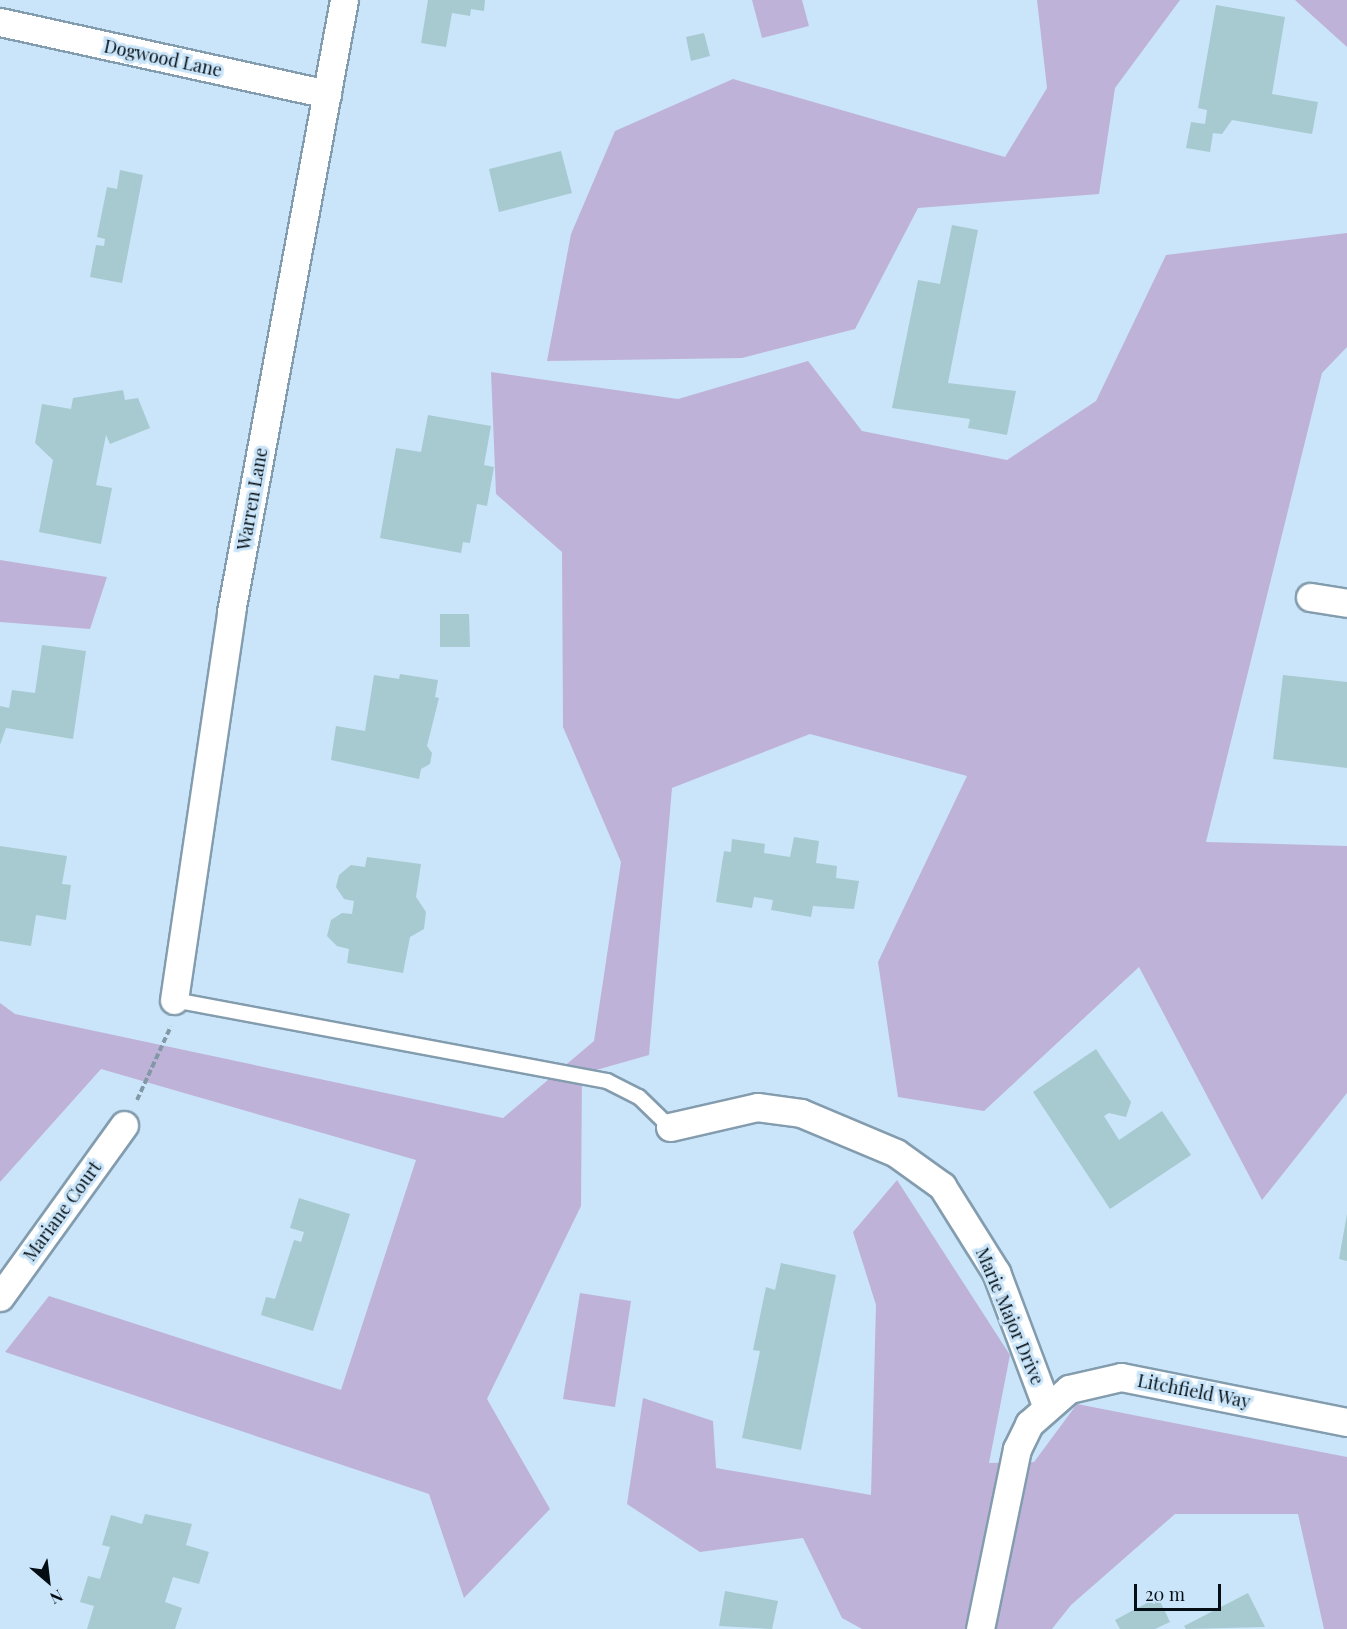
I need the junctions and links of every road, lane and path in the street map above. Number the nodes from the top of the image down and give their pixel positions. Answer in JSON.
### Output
{"nodes":[{"id":1,"x":344,"y":0,"type":"edge"},
{"id":2,"x":0,"y":22,"type":"edge"},
{"id":3,"x":327,"y":93,"type":"junction"},
{"id":4,"x":1310,"y":597,"type":"dead end"},
{"id":5,"x":1347,"y":603,"type":"edge"},
{"id":6,"x":174,"y":1000,"type":"junction"},
{"id":7,"x":124,"y":1125,"type":"joint"},
{"id":8,"x":670,"y":1127,"type":"joint"},
{"id":9,"x":0,"y":1298,"type":"edge"},
{"id":10,"x":1046,"y":1405,"type":"junction"},
{"id":11,"x":1347,"y":1422,"type":"edge"},
{"id":12,"x":980,"y":1629,"type":"edge"}],
"edges":[{"from":1,"to":3,"type":"street","name":"Warren Lane"},
{"from":2,"to":3,"type":"street","name":"Dogwood Lane"},
{"from":3,"to":6,"type":"street","name":"Warren Lane"},
{"from":4,"to":5,"type":"street"},
{"from":6,"to":7,"type":"path"},
{"from":6,"to":8,"type":"lane"},
{"from":7,"to":9,"type":"street","name":"Mariane Court"},
{"from":8,"to":10,"type":"street","name":"Marie Major Drive"},
{"from":10,"to":11,"type":"street","name":"Litchfield Way"},
{"from":10,"to":12,"type":"street","name":"Marie Major Drive"}]}
